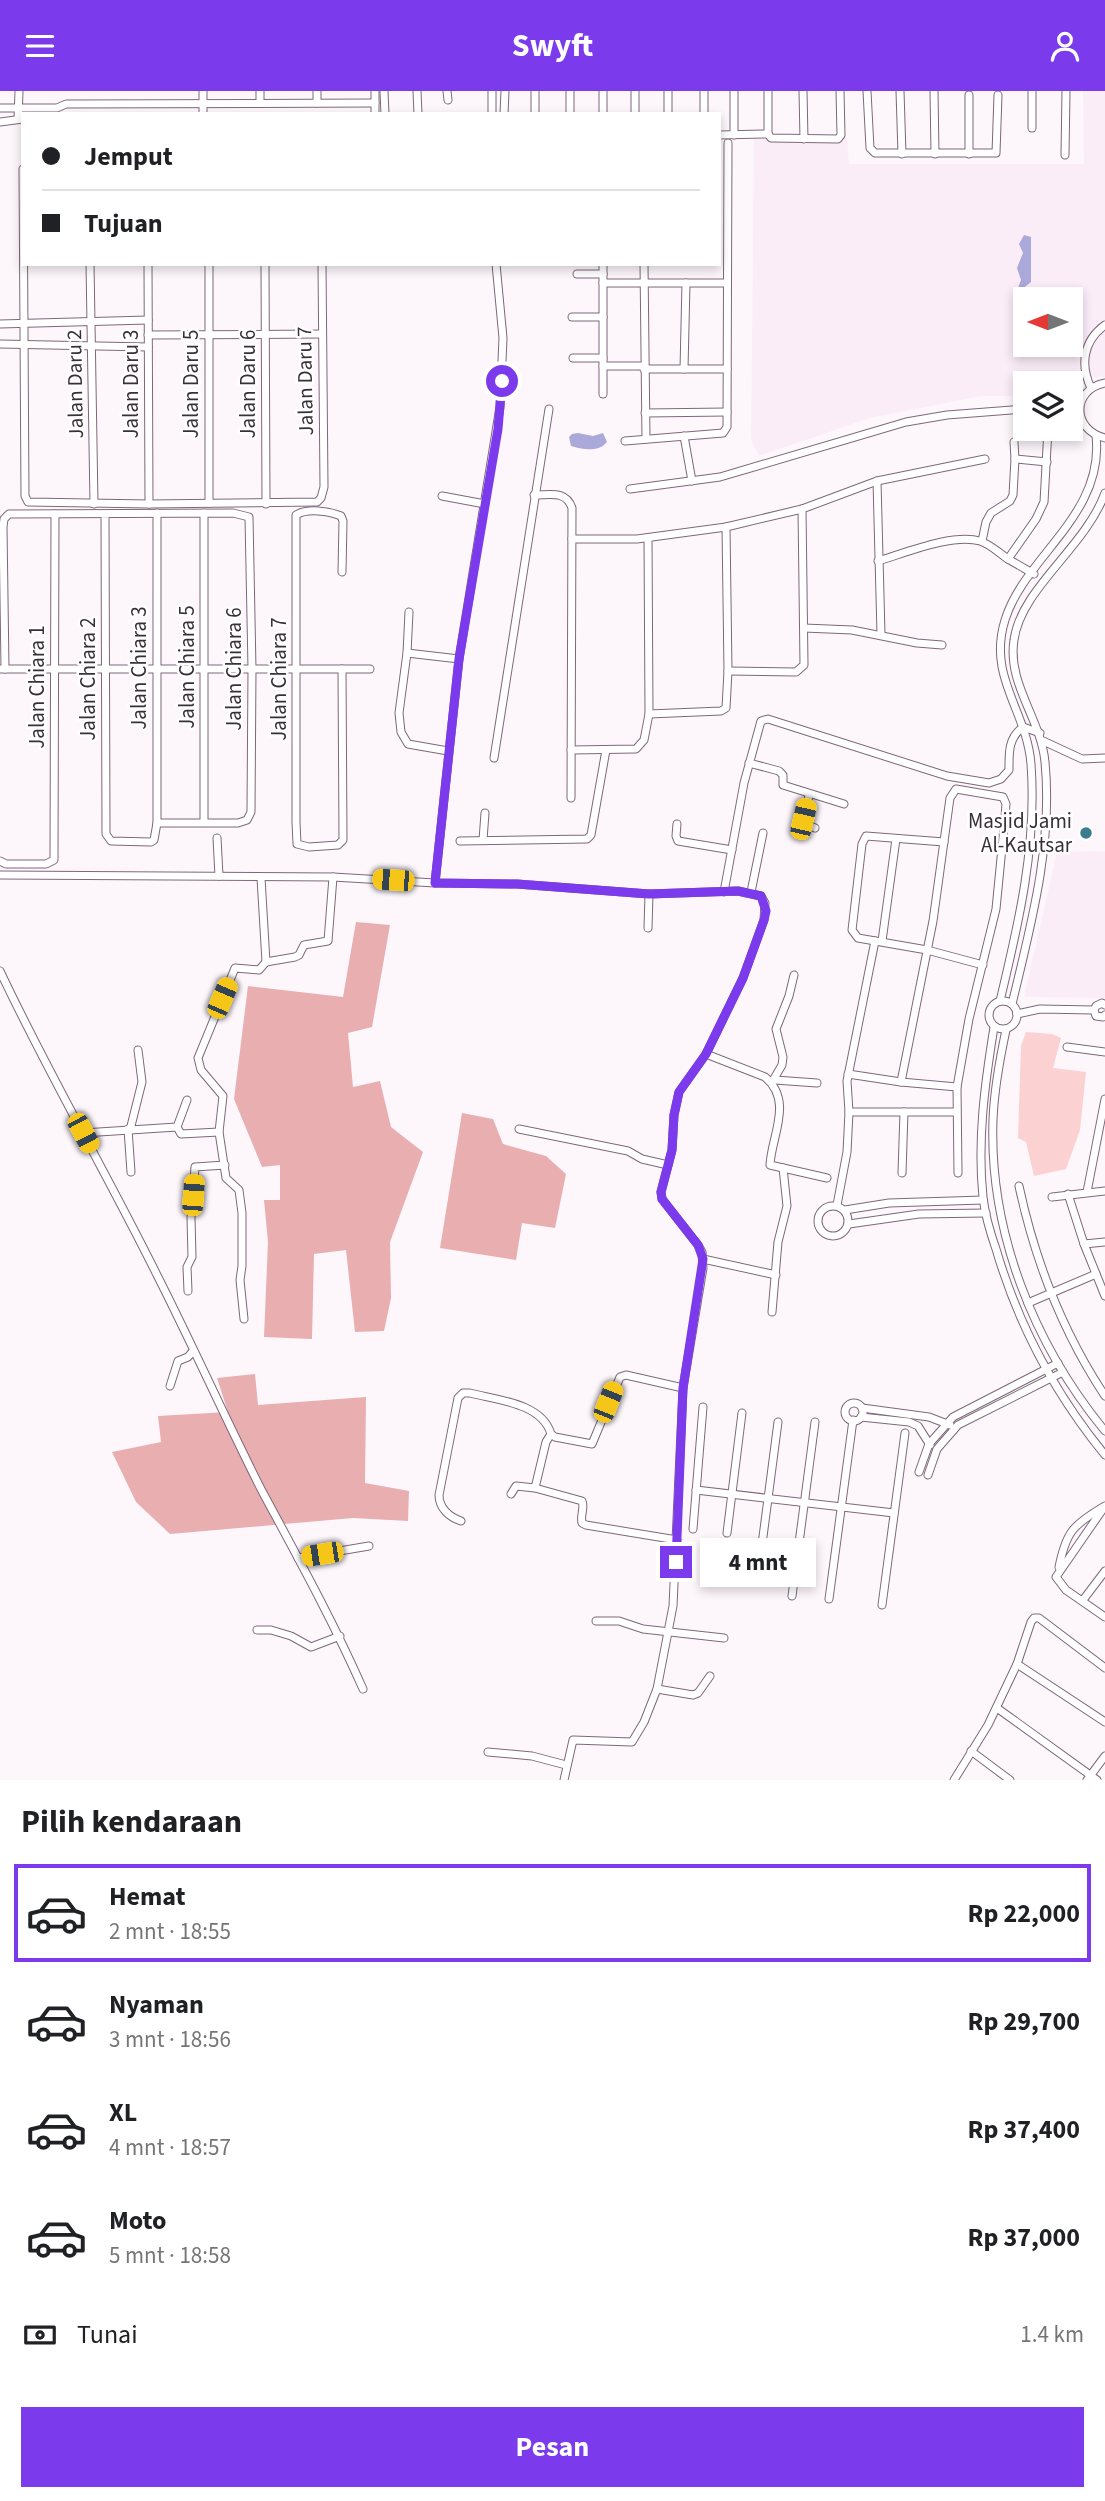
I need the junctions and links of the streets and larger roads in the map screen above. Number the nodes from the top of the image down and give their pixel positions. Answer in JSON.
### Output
{"nodes":[{"id":1,"x":13,"y":91,"type":"edge"},
{"id":2,"x":19,"y":91,"type":"edge"},
{"id":3,"x":203,"y":91,"type":"edge"},
{"id":4,"x":260,"y":91,"type":"edge"},
{"id":5,"x":317,"y":91,"type":"edge"},
{"id":6,"x":375,"y":91,"type":"edge"},
{"id":7,"x":384,"y":91,"type":"edge"},
{"id":8,"x":416,"y":91,"type":"edge"},
{"id":9,"x":492,"y":91,"type":"edge"},
{"id":10,"x":505,"y":91,"type":"edge"},
{"id":11,"x":535,"y":91,"type":"edge"},
{"id":12,"x":570,"y":91,"type":"edge"},
{"id":13,"x":603,"y":91,"type":"edge"},
{"id":14,"x":635,"y":91,"type":"edge"},
{"id":15,"x":668,"y":91,"type":"edge"},
{"id":16,"x":704,"y":91,"type":"edge"},
{"id":17,"x":734,"y":91,"type":"edge"},
{"id":18,"x":768,"y":91,"type":"edge"},
{"id":19,"x":803,"y":91,"type":"edge"},
{"id":20,"x":840,"y":91,"type":"edge"},
{"id":21,"x":867,"y":91,"type":"edge"},
{"id":22,"x":900,"y":91,"type":"edge"},
{"id":23,"x":934,"y":91,"type":"edge"},
{"id":24,"x":1032,"y":91,"type":"edge"},
{"id":25,"x":1066,"y":91,"type":"edge"},
{"id":26,"x":998,"y":92,"type":"edge"},
{"id":27,"x":969,"y":93,"type":"edge"},
{"id":28,"x":260,"y":103,"type":"junction"},
{"id":29,"x":317,"y":103,"type":"junction"},
{"id":30,"x":375,"y":103,"type":"junction"},
{"id":31,"x":203,"y":104,"type":"junction"},
{"id":32,"x":0,"y":108,"type":"edge"},
{"id":33,"x":17,"y":108,"type":"junction"},
{"id":34,"x":57,"y":111,"type":"edge"},
{"id":35,"x":203,"y":112,"type":"edge"},
{"id":36,"x":375,"y":112,"type":"edge"},
{"id":37,"x":385,"y":112,"type":"edge"},
{"id":38,"x":418,"y":112,"type":"edge"},
{"id":39,"x":492,"y":112,"type":"edge"},
{"id":40,"x":504,"y":112,"type":"edge"},
{"id":41,"x":535,"y":112,"type":"edge"},
{"id":42,"x":570,"y":112,"type":"edge"},
{"id":43,"x":603,"y":112,"type":"edge"},
{"id":44,"x":635,"y":112,"type":"edge"},
{"id":45,"x":668,"y":112,"type":"edge"},
{"id":46,"x":704,"y":112,"type":"edge"},
{"id":47,"x":20,"y":119,"type":"edge"},
{"id":48,"x":0,"y":122,"type":"edge"},
{"id":49,"x":1032,"y":128,"type":"dead end"},
{"id":50,"x":768,"y":134,"type":"junction"},
{"id":51,"x":721,"y":135,"type":"edge"},
{"id":52,"x":734,"y":135,"type":"junction"},
{"id":53,"x":804,"y":139,"type":"junction"},
{"id":54,"x":728,"y":143,"type":"dead end"},
{"id":55,"x":902,"y":153,"type":"junction"},
{"id":56,"x":935,"y":154,"type":"junction"},
{"id":57,"x":969,"y":154,"type":"junction"},
{"id":58,"x":1065,"y":155,"type":"dead end"},
{"id":59,"x":721,"y":160,"type":"edge"},
{"id":60,"x":729,"y":160,"type":"junction"},
{"id":61,"x":721,"y":203,"type":"edge"},
{"id":62,"x":728,"y":203,"type":"junction"},
{"id":63,"x":724,"y":242,"type":"edge"},
{"id":64,"x":23,"y":266,"type":"edge"},
{"id":65,"x":90,"y":266,"type":"edge"},
{"id":66,"x":148,"y":266,"type":"edge"},
{"id":67,"x":209,"y":266,"type":"edge"},
{"id":68,"x":264,"y":266,"type":"edge"},
{"id":69,"x":322,"y":266,"type":"edge"},
{"id":70,"x":496,"y":266,"type":"edge"},
{"id":71,"x":603,"y":266,"type":"edge"},
{"id":72,"x":644,"y":266,"type":"edge"},
{"id":73,"x":577,"y":274,"type":"dead end"},
{"id":74,"x":603,"y":274,"type":"junction"},
{"id":75,"x":603,"y":283,"type":"junction"},
{"id":76,"x":644,"y":283,"type":"junction"},
{"id":77,"x":686,"y":283,"type":"junction"},
{"id":78,"x":727,"y":283,"type":"junction"},
{"id":79,"x":572,"y":317,"type":"dead end"},
{"id":80,"x":603,"y":317,"type":"junction"},
{"id":81,"x":148,"y":320,"type":"junction"},
{"id":82,"x":91,"y":321,"type":"junction"},
{"id":83,"x":23,"y":322,"type":"junction"},
{"id":84,"x":0,"y":324,"type":"edge"},
{"id":85,"x":1105,"y":325,"type":"edge"},
{"id":86,"x":265,"y":334,"type":"junction"},
{"id":87,"x":322,"y":334,"type":"junction"},
{"id":88,"x":148,"y":335,"type":"junction"},
{"id":89,"x":208,"y":335,"type":"junction"},
{"id":90,"x":0,"y":345,"type":"edge"},
{"id":91,"x":23,"y":346,"type":"junction"},
{"id":92,"x":91,"y":346,"type":"junction"},
{"id":93,"x":148,"y":347,"type":"junction"},
{"id":94,"x":573,"y":358,"type":"dead end"},
{"id":95,"x":603,"y":362,"type":"junction"},
{"id":96,"x":644,"y":368,"type":"junction"},
{"id":97,"x":684,"y":369,"type":"junction"},
{"id":98,"x":727,"y":369,"type":"junction"},
{"id":99,"x":1105,"y":383,"type":"edge"},
{"id":100,"x":1091,"y":388,"type":"junction"},
{"id":101,"x":603,"y":394,"type":"dead end"},
{"id":102,"x":1083,"y":398,"type":"edge"},
{"id":103,"x":549,"y":409,"type":"dead end"},
{"id":104,"x":1013,"y":410,"type":"edge"},
{"id":105,"x":645,"y":412,"type":"junction"},
{"id":106,"x":727,"y":412,"type":"junction"},
{"id":107,"x":1083,"y":422,"type":"edge"},
{"id":108,"x":684,"y":436,"type":"junction"},
{"id":109,"x":1096,"y":436,"type":"junction"},
{"id":110,"x":1105,"y":438,"type":"edge"},
{"id":111,"x":646,"y":439,"type":"junction"},
{"id":112,"x":625,"y":441,"type":"dead end"},
{"id":113,"x":1048,"y":441,"type":"edge"},
{"id":114,"x":1014,"y":442,"type":"dead end"},
{"id":115,"x":985,"y":459,"type":"dead end"},
{"id":116,"x":1015,"y":459,"type":"junction"},
{"id":117,"x":1047,"y":461,"type":"junction"},
{"id":118,"x":692,"y":481,"type":"junction"},
{"id":119,"x":877,"y":481,"type":"junction"},
{"id":120,"x":630,"y":489,"type":"dead end"},
{"id":121,"x":1105,"y":493,"type":"edge"},
{"id":122,"x":534,"y":495,"type":"junction"},
{"id":123,"x":442,"y":496,"type":"dead end"},
{"id":124,"x":209,"y":503,"type":"junction"},
{"id":125,"x":266,"y":503,"type":"junction"},
{"id":126,"x":94,"y":504,"type":"junction"},
{"id":127,"x":149,"y":504,"type":"junction"},
{"id":128,"x":485,"y":504,"type":"junction"},
{"id":129,"x":802,"y":509,"type":"junction"},
{"id":130,"x":157,"y":513,"type":"junction"},
{"id":131,"x":204,"y":513,"type":"junction"},
{"id":132,"x":55,"y":514,"type":"junction"},
{"id":133,"x":105,"y":515,"type":"junction"},
{"id":134,"x":726,"y":527,"type":"junction"},
{"id":135,"x":648,"y":538,"type":"junction"},
{"id":136,"x":572,"y":539,"type":"junction"},
{"id":137,"x":982,"y":541,"type":"junction"},
{"id":138,"x":1008,"y":559,"type":"junction"},
{"id":139,"x":878,"y":561,"type":"junction"},
{"id":140,"x":342,"y":572,"type":"dead end"},
{"id":141,"x":1034,"y":574,"type":"junction"},
{"id":142,"x":409,"y":612,"type":"dead end"},
{"id":143,"x":804,"y":628,"type":"junction"},
{"id":144,"x":881,"y":634,"type":"junction"},
{"id":145,"x":942,"y":645,"type":"dead end"},
{"id":146,"x":407,"y":653,"type":"junction"},
{"id":147,"x":459,"y":659,"type":"junction"},
{"id":148,"x":2,"y":669,"type":"edge"},
{"id":149,"x":54,"y":669,"type":"junction"},
{"id":150,"x":105,"y":669,"type":"junction"},
{"id":151,"x":157,"y":669,"type":"junction"},
{"id":152,"x":204,"y":669,"type":"junction"},
{"id":153,"x":252,"y":669,"type":"junction"},
{"id":154,"x":298,"y":669,"type":"junction"},
{"id":155,"x":342,"y":669,"type":"junction"},
{"id":156,"x":370,"y":669,"type":"dead end"},
{"id":157,"x":729,"y":671,"type":"junction"},
{"id":158,"x":649,"y":713,"type":"junction"},
{"id":159,"x":1023,"y":727,"type":"junction"},
{"id":160,"x":1040,"y":737,"type":"junction"},
{"id":161,"x":571,"y":750,"type":"junction"},
{"id":162,"x":606,"y":750,"type":"junction"},
{"id":163,"x":448,"y":751,"type":"junction"},
{"id":164,"x":494,"y":758,"type":"dead end"},
{"id":165,"x":1105,"y":758,"type":"edge"},
{"id":166,"x":749,"y":763,"type":"junction"},
{"id":167,"x":809,"y":795,"type":"junction"},
{"id":168,"x":571,"y":798,"type":"dead end"},
{"id":169,"x":844,"y":804,"type":"dead end"},
{"id":170,"x":485,"y":813,"type":"dead end"},
{"id":171,"x":204,"y":822,"type":"junction"},
{"id":172,"x":157,"y":823,"type":"junction"},
{"id":173,"x":677,"y":824,"type":"dead end"},
{"id":174,"x":815,"y":828,"type":"dead end"},
{"id":175,"x":763,"y":833,"type":"dead end"},
{"id":176,"x":217,"y":838,"type":"dead end"},
{"id":177,"x":896,"y":839,"type":"junction"},
{"id":178,"x":483,"y":840,"type":"junction"},
{"id":179,"x":460,"y":841,"type":"dead end"},
{"id":180,"x":944,"y":842,"type":"junction"},
{"id":181,"x":732,"y":850,"type":"junction"},
{"id":182,"x":0,"y":861,"type":"edge"},
{"id":183,"x":0,"y":875,"type":"edge"},
{"id":184,"x":219,"y":876,"type":"junction"},
{"id":185,"x":333,"y":877,"type":"junction"},
{"id":186,"x":261,"y":878,"type":"junction"},
{"id":187,"x":435,"y":883,"type":"junction"},
{"id":188,"x":724,"y":892,"type":"junction"},
{"id":189,"x":751,"y":892,"type":"junction"},
{"id":190,"x":649,"y":894,"type":"junction"},
{"id":191,"x":648,"y":928,"type":"dead end"},
{"id":192,"x":878,"y":941,"type":"junction"},
{"id":193,"x":927,"y":950,"type":"junction"},
{"id":194,"x":266,"y":962,"type":"junction"},
{"id":195,"x":983,"y":965,"type":"junction"},
{"id":196,"x":0,"y":971,"type":"edge"},
{"id":197,"x":794,"y":975,"type":"dead end"},
{"id":198,"x":1000,"y":1001,"type":"junction"},
{"id":199,"x":1012,"y":1004,"type":"junction"},
{"id":200,"x":1105,"y":1005,"type":"edge"},
{"id":201,"x":1094,"y":1010,"type":"junction"},
{"id":202,"x":1017,"y":1014,"type":"junction"},
{"id":203,"x":1105,"y":1015,"type":"edge"},
{"id":204,"x":994,"y":1027,"type":"junction"},
{"id":205,"x":1006,"y":1030,"type":"junction"},
{"id":206,"x":1067,"y":1047,"type":"dead end"},
{"id":207,"x":138,"y":1050,"type":"dead end"},
{"id":208,"x":1105,"y":1052,"type":"edge"},
{"id":209,"x":706,"y":1054,"type":"junction"},
{"id":210,"x":848,"y":1074,"type":"junction"},
{"id":211,"x":773,"y":1081,"type":"junction"},
{"id":212,"x":901,"y":1082,"type":"junction"},
{"id":213,"x":817,"y":1083,"type":"dead end"},
{"id":214,"x":957,"y":1087,"type":"junction"},
{"id":215,"x":1105,"y":1099,"type":"edge"},
{"id":216,"x":187,"y":1100,"type":"dead end"},
{"id":217,"x":849,"y":1112,"type":"junction"},
{"id":218,"x":904,"y":1112,"type":"junction"},
{"id":219,"x":956,"y":1112,"type":"junction"},
{"id":220,"x":177,"y":1126,"type":"junction"},
{"id":221,"x":519,"y":1129,"type":"dead end"},
{"id":222,"x":129,"y":1130,"type":"junction"},
{"id":223,"x":219,"y":1132,"type":"junction"},
{"id":224,"x":83,"y":1133,"type":"junction"},
{"id":225,"x":225,"y":1165,"type":"junction"},
{"id":226,"x":668,"y":1165,"type":"junction"},
{"id":227,"x":783,"y":1168,"type":"junction"},
{"id":228,"x":996,"y":1171,"type":"junction"},
{"id":229,"x":131,"y":1172,"type":"dead end"},
{"id":230,"x":902,"y":1173,"type":"dead end"},
{"id":231,"x":958,"y":1173,"type":"dead end"},
{"id":232,"x":981,"y":1173,"type":"junction"},
{"id":233,"x":827,"y":1178,"type":"dead end"},
{"id":234,"x":1019,"y":1186,"type":"dead end"},
{"id":235,"x":1105,"y":1191,"type":"edge"},
{"id":236,"x":1087,"y":1192,"type":"junction"},
{"id":237,"x":1068,"y":1194,"type":"junction"},
{"id":238,"x":1052,"y":1197,"type":"dead end"},
{"id":239,"x":983,"y":1200,"type":"junction"},
{"id":240,"x":919,"y":1202,"type":"junction"},
{"id":241,"x":837,"y":1205,"type":"junction"},
{"id":242,"x":845,"y":1210,"type":"junction"},
{"id":243,"x":986,"y":1213,"type":"junction"},
{"id":244,"x":919,"y":1214,"type":"junction"},
{"id":245,"x":849,"y":1224,"type":"junction"},
{"id":246,"x":1105,"y":1242,"type":"edge"},
{"id":247,"x":1084,"y":1244,"type":"junction"},
{"id":248,"x":703,"y":1259,"type":"junction"},
{"id":249,"x":1096,"y":1274,"type":"junction"},
{"id":250,"x":776,"y":1275,"type":"junction"},
{"id":251,"x":188,"y":1291,"type":"dead end"},
{"id":252,"x":1050,"y":1294,"type":"junction"},
{"id":253,"x":1105,"y":1296,"type":"edge"},
{"id":254,"x":1028,"y":1303,"type":"junction"},
{"id":255,"x":772,"y":1312,"type":"dead end"},
{"id":256,"x":244,"y":1319,"type":"dead end"},
{"id":257,"x":190,"y":1354,"type":"junction"},
{"id":258,"x":1058,"y":1363,"type":"junction"},
{"id":259,"x":1046,"y":1369,"type":"junction"},
{"id":260,"x":1063,"y":1371,"type":"junction"},
{"id":261,"x":1050,"y":1378,"type":"junction"},
{"id":262,"x":170,"y":1386,"type":"dead end"},
{"id":263,"x":683,"y":1388,"type":"junction"},
{"id":264,"x":1105,"y":1396,"type":"edge"},
{"id":265,"x":703,"y":1407,"type":"dead end"},
{"id":266,"x":862,"y":1408,"type":"junction"},
{"id":267,"x":742,"y":1413,"type":"dead end"},
{"id":268,"x":857,"y":1419,"type":"junction"},
{"id":269,"x":778,"y":1422,"type":"dead end"},
{"id":270,"x":815,"y":1422,"type":"dead end"},
{"id":271,"x":947,"y":1422,"type":"junction"},
{"id":272,"x":954,"y":1429,"type":"junction"},
{"id":273,"x":1105,"y":1431,"type":"edge"},
{"id":274,"x":905,"y":1433,"type":"dead end"},
{"id":275,"x":551,"y":1434,"type":"junction"},
{"id":276,"x":929,"y":1444,"type":"junction"},
{"id":277,"x":937,"y":1449,"type":"junction"},
{"id":278,"x":1105,"y":1455,"type":"edge"},
{"id":279,"x":919,"y":1472,"type":"dead end"},
{"id":280,"x":929,"y":1475,"type":"dead end"},
{"id":281,"x":535,"y":1488,"type":"junction"},
{"id":282,"x":696,"y":1490,"type":"junction"},
{"id":283,"x":511,"y":1494,"type":"dead end"},
{"id":284,"x":732,"y":1494,"type":"junction"},
{"id":285,"x":768,"y":1499,"type":"junction"},
{"id":286,"x":804,"y":1503,"type":"junction"},
{"id":287,"x":1105,"y":1506,"type":"edge"},
{"id":288,"x":841,"y":1507,"type":"junction"},
{"id":289,"x":894,"y":1513,"type":"junction"},
{"id":290,"x":461,"y":1521,"type":"dead end"},
{"id":291,"x":693,"y":1529,"type":"dead end"},
{"id":292,"x":727,"y":1534,"type":"dead end"},
{"id":293,"x":677,"y":1540,"type":"junction"},
{"id":294,"x":369,"y":1546,"type":"dead end"},
{"id":295,"x":298,"y":1557,"type":"junction"},
{"id":296,"x":1058,"y":1571,"type":"junction"},
{"id":297,"x":1105,"y":1571,"type":"edge"},
{"id":298,"x":758,"y":1575,"type":"dead end"},
{"id":299,"x":792,"y":1596,"type":"dead end"},
{"id":300,"x":829,"y":1599,"type":"dead end"},
{"id":301,"x":1083,"y":1600,"type":"junction"},
{"id":302,"x":882,"y":1605,"type":"dead end"},
{"id":303,"x":1105,"y":1617,"type":"edge"},
{"id":304,"x":596,"y":1621,"type":"dead end"},
{"id":305,"x":257,"y":1630,"type":"dead end"},
{"id":306,"x":667,"y":1631,"type":"junction"},
{"id":307,"x":340,"y":1636,"type":"junction"},
{"id":308,"x":724,"y":1638,"type":"dead end"},
{"id":309,"x":1017,"y":1664,"type":"junction"},
{"id":310,"x":1105,"y":1668,"type":"edge"},
{"id":311,"x":710,"y":1676,"type":"dead end"},
{"id":312,"x":363,"y":1689,"type":"dead end"},
{"id":313,"x":657,"y":1689,"type":"junction"},
{"id":314,"x":997,"y":1708,"type":"junction"},
{"id":315,"x":1104,"y":1720,"type":"edge"},
{"id":316,"x":971,"y":1751,"type":"junction"},
{"id":317,"x":488,"y":1752,"type":"dead end"},
{"id":318,"x":1105,"y":1756,"type":"edge"},
{"id":319,"x":566,"y":1765,"type":"junction"},
{"id":320,"x":1092,"y":1778,"type":"edge"},
{"id":321,"x":564,"y":1780,"type":"edge"},
{"id":322,"x":954,"y":1780,"type":"edge"},
{"id":323,"x":1010,"y":1780,"type":"edge"}],
"edges":[{"from":1,"to":33,"type":"street"},
{"from":2,"to":33,"type":"street"},
{"from":3,"to":31,"type":"street"},
{"from":4,"to":28,"type":"street"},
{"from":5,"to":29,"type":"street"},
{"from":6,"to":30,"type":"street"},
{"from":7,"to":37,"type":"street"},
{"from":8,"to":38,"type":"street"},
{"from":9,"to":39,"type":"street"},
{"from":10,"to":40,"type":"street"},
{"from":11,"to":41,"type":"street"},
{"from":12,"to":42,"type":"street"},
{"from":13,"to":43,"type":"street"},
{"from":14,"to":44,"type":"street"},
{"from":15,"to":45,"type":"street"},
{"from":16,"to":46,"type":"street"},
{"from":17,"to":52,"type":"street"},
{"from":18,"to":50,"type":"street"},
{"from":19,"to":53,"type":"street"},
{"from":20,"to":53,"type":"street"},
{"from":21,"to":55,"type":"street"},
{"from":22,"to":55,"type":"street"},
{"from":23,"to":56,"type":"street"},
{"from":24,"to":49,"type":"street"},
{"from":25,"to":58,"type":"street"},
{"from":26,"to":57,"type":"street"},
{"from":27,"to":57,"type":"street"},
{"from":28,"to":29,"type":"street"},
{"from":28,"to":31,"type":"street"},
{"from":29,"to":30,"type":"street"},
{"from":30,"to":36,"type":"street"},
{"from":31,"to":34,"type":"street"},
{"from":31,"to":35,"type":"street"},
{"from":32,"to":33,"type":"street"},
{"from":33,"to":34,"type":"street"},
{"from":33,"to":47,"type":"street"},
{"from":47,"to":48,"type":"street"},
{"from":50,"to":52,"type":"street"},
{"from":50,"to":53,"type":"street"},
{"from":51,"to":52,"type":"street"},
{"from":54,"to":60,"type":"street"},
{"from":55,"to":56,"type":"street"},
{"from":56,"to":57,"type":"street"},
{"from":59,"to":60,"type":"street"},
{"from":60,"to":62,"type":"street"},
{"from":61,"to":62,"type":"street"},
{"from":62,"to":63,"type":"street"},
{"from":63,"to":78,"type":"street"},
{"from":64,"to":83,"type":"street"},
{"from":65,"to":82,"type":"street","name":"Jalan Daru 2"},
{"from":66,"to":81,"type":"street","name":"Jalan Daru 3"},
{"from":67,"to":89,"type":"street","name":"Jalan Daru 5"},
{"from":68,"to":86,"type":"street","name":"Jalan Daru 6"},
{"from":69,"to":87,"type":"street","name":"Jalan Daru 7"},
{"from":70,"to":128,"type":"street"},
{"from":71,"to":74,"type":"street"},
{"from":72,"to":76,"type":"street"},
{"from":73,"to":74,"type":"street"},
{"from":74,"to":75,"type":"street"},
{"from":75,"to":76,"type":"street"},
{"from":75,"to":80,"type":"street"},
{"from":76,"to":77,"type":"street"},
{"from":76,"to":96,"type":"street"},
{"from":77,"to":78,"type":"street"},
{"from":77,"to":97,"type":"street"},
{"from":78,"to":98,"type":"street"},
{"from":79,"to":80,"type":"street"},
{"from":80,"to":95,"type":"street"},
{"from":81,"to":82,"type":"street"},
{"from":81,"to":88,"type":"street","name":"Jalan Daru 3"},
{"from":82,"to":83,"type":"street"},
{"from":82,"to":92,"type":"street","name":"Jalan Daru 2"},
{"from":83,"to":84,"type":"street"},
{"from":83,"to":91,"type":"street"},
{"from":85,"to":100,"type":"street"},
{"from":86,"to":87,"type":"street"},
{"from":86,"to":89,"type":"street"},
{"from":86,"to":125,"type":"street","name":"Jalan Daru 6"},
{"from":87,"to":125,"type":"street","name":"Jalan Daru 7"},
{"from":88,"to":89,"type":"street"},
{"from":88,"to":93,"type":"street","name":"Jalan Daru 3"},
{"from":89,"to":124,"type":"street","name":"Jalan Daru 5"},
{"from":90,"to":91,"type":"street"},
{"from":91,"to":92,"type":"street"},
{"from":91,"to":126,"type":"street"},
{"from":92,"to":93,"type":"street"},
{"from":92,"to":126,"type":"street","name":"Jalan Daru 2"},
{"from":93,"to":127,"type":"street","name":"Jalan Daru 3"},
{"from":94,"to":95,"type":"street"},
{"from":95,"to":96,"type":"street"},
{"from":95,"to":101,"type":"street"},
{"from":96,"to":97,"type":"street"},
{"from":96,"to":105,"type":"street"},
{"from":97,"to":98,"type":"street"},
{"from":98,"to":106,"type":"street"},
{"from":99,"to":100,"type":"street"},
{"from":100,"to":102,"type":"street"},
{"from":103,"to":122,"type":"street"},
{"from":104,"to":118,"type":"street"},
{"from":105,"to":106,"type":"street"},
{"from":105,"to":111,"type":"street"},
{"from":106,"to":108,"type":"street"},
{"from":107,"to":109,"type":"street"},
{"from":108,"to":111,"type":"street"},
{"from":108,"to":118,"type":"street"},
{"from":109,"to":110,"type":"street"},
{"from":109,"to":141,"type":"street"},
{"from":111,"to":112,"type":"street"},
{"from":113,"to":117,"type":"street"},
{"from":114,"to":116,"type":"street"},
{"from":115,"to":119,"type":"street"},
{"from":116,"to":117,"type":"street"},
{"from":116,"to":137,"type":"street"},
{"from":117,"to":138,"type":"street"},
{"from":118,"to":120,"type":"street"},
{"from":119,"to":129,"type":"street"},
{"from":119,"to":139,"type":"street"},
{"from":121,"to":160,"type":"street"},
{"from":122,"to":136,"type":"street"},
{"from":122,"to":164,"type":"street"},
{"from":123,"to":128,"type":"street"},
{"from":124,"to":125,"type":"street"},
{"from":124,"to":127,"type":"street"},
{"from":126,"to":127,"type":"street"},
{"from":128,"to":147,"type":"street"},
{"from":129,"to":134,"type":"street"},
{"from":129,"to":143,"type":"street"},
{"from":130,"to":131,"type":"street"},
{"from":130,"to":133,"type":"street"},
{"from":130,"to":151,"type":"street","name":"Jalan Chiara 3"},
{"from":131,"to":152,"type":"street","name":"Jalan Chiara 5"},
{"from":131,"to":153,"type":"street","name":"Jalan Chiara 6"},
{"from":132,"to":133,"type":"street"},
{"from":132,"to":148,"type":"street"},
{"from":132,"to":149,"type":"street","name":"Jalan Chiara 1"},
{"from":133,"to":150,"type":"street","name":"Jalan Chiara 2"},
{"from":134,"to":135,"type":"street"},
{"from":134,"to":157,"type":"street"},
{"from":135,"to":136,"type":"street"},
{"from":135,"to":158,"type":"street"},
{"from":136,"to":161,"type":"street"},
{"from":137,"to":138,"type":"street"},
{"from":137,"to":139,"type":"street"},
{"from":138,"to":141,"type":"street"},
{"from":139,"to":144,"type":"street"},
{"from":140,"to":154,"type":"street","name":"Jalan Chiara 7"},
{"from":141,"to":159,"type":"street"},
{"from":142,"to":146,"type":"street"},
{"from":143,"to":144,"type":"street"},
{"from":143,"to":157,"type":"street"},
{"from":144,"to":145,"type":"street"},
{"from":146,"to":147,"type":"street"},
{"from":146,"to":163,"type":"street"},
{"from":147,"to":163,"type":"street"},
{"from":148,"to":149,"type":"street"},
{"from":149,"to":150,"type":"street"},
{"from":149,"to":182,"type":"street","name":"Jalan Chiara 1"},
{"from":150,"to":151,"type":"street"},
{"from":150,"to":172,"type":"street","name":"Jalan Chiara 2"},
{"from":151,"to":152,"type":"street"},
{"from":151,"to":172,"type":"street","name":"Jalan Chiara 3"},
{"from":152,"to":153,"type":"street"},
{"from":152,"to":171,"type":"street","name":"Jalan Chiara 5"},
{"from":153,"to":154,"type":"street"},
{"from":153,"to":171,"type":"street","name":"Jalan Chiara 6"},
{"from":154,"to":155,"type":"street"},
{"from":154,"to":155,"type":"street","name":"Jalan Chiara 7"},
{"from":155,"to":156,"type":"street"},
{"from":157,"to":158,"type":"street"},
{"from":158,"to":162,"type":"street"},
{"from":159,"to":160,"type":"street"},
{"from":159,"to":166,"type":"street"},
{"from":159,"to":198,"type":"street"},
{"from":160,"to":165,"type":"street"},
{"from":160,"to":199,"type":"street"},
{"from":161,"to":162,"type":"street"},
{"from":161,"to":168,"type":"street"},
{"from":162,"to":178,"type":"street"},
{"from":163,"to":187,"type":"street"},
{"from":166,"to":167,"type":"street"},
{"from":166,"to":181,"type":"street"},
{"from":167,"to":169,"type":"street"},
{"from":167,"to":174,"type":"street"},
{"from":170,"to":178,"type":"street"},
{"from":171,"to":172,"type":"street"},
{"from":173,"to":181,"type":"street"},
{"from":175,"to":189,"type":"street"},
{"from":176,"to":184,"type":"street"},
{"from":177,"to":180,"type":"street"},
{"from":177,"to":192,"type":"street"},
{"from":177,"to":192,"type":"street"},
{"from":178,"to":179,"type":"street"},
{"from":180,"to":193,"type":"street"},
{"from":180,"to":195,"type":"street"},
{"from":181,"to":188,"type":"street"},
{"from":183,"to":184,"type":"street"},
{"from":184,"to":186,"type":"street"},
{"from":185,"to":186,"type":"street"},
{"from":185,"to":187,"type":"street"},
{"from":185,"to":194,"type":"street"},
{"from":186,"to":194,"type":"street"},
{"from":187,"to":190,"type":"street"},
{"from":188,"to":189,"type":"street"},
{"from":188,"to":190,"type":"street"},
{"from":189,"to":209,"type":"street"},
{"from":190,"to":191,"type":"street"},
{"from":192,"to":193,"type":"street"},
{"from":192,"to":210,"type":"street"},
{"from":193,"to":195,"type":"street"},
{"from":193,"to":212,"type":"street"},
{"from":194,"to":223,"type":"street"},
{"from":195,"to":214,"type":"street"},
{"from":196,"to":224,"type":"street"},
{"from":197,"to":211,"type":"street"},
{"from":198,"to":199,"type":"street"},
{"from":198,"to":204,"type":"street"},
{"from":199,"to":202,"type":"street"},
{"from":200,"to":201,"type":"street"},
{"from":201,"to":202,"type":"street"},
{"from":201,"to":203,"type":"street"},
{"from":202,"to":205,"type":"street"},
{"from":204,"to":205,"type":"street"},
{"from":204,"to":232,"type":"street"},
{"from":205,"to":228,"type":"street"},
{"from":206,"to":208,"type":"street"},
{"from":207,"to":222,"type":"street"},
{"from":209,"to":211,"type":"street"},
{"from":209,"to":226,"type":"street"},
{"from":210,"to":212,"type":"street"},
{"from":210,"to":217,"type":"street"},
{"from":211,"to":213,"type":"street"},
{"from":211,"to":227,"type":"street"},
{"from":212,"to":214,"type":"street"},
{"from":214,"to":219,"type":"street"},
{"from":215,"to":236,"type":"street"},
{"from":216,"to":220,"type":"street"},
{"from":217,"to":218,"type":"street"},
{"from":217,"to":241,"type":"street"},
{"from":218,"to":219,"type":"street"},
{"from":218,"to":230,"type":"street"},
{"from":219,"to":231,"type":"street"},
{"from":220,"to":222,"type":"street"},
{"from":220,"to":223,"type":"street"},
{"from":221,"to":226,"type":"street"},
{"from":222,"to":224,"type":"street"},
{"from":222,"to":229,"type":"street"},
{"from":223,"to":225,"type":"street"},
{"from":224,"to":257,"type":"street"},
{"from":225,"to":251,"type":"street"},
{"from":225,"to":256,"type":"street"},
{"from":226,"to":248,"type":"street"},
{"from":227,"to":233,"type":"street"},
{"from":227,"to":250,"type":"street"},
{"from":228,"to":232,"type":"street"},
{"from":228,"to":254,"type":"street"},
{"from":232,"to":239,"type":"street"},
{"from":234,"to":252,"type":"street"},
{"from":235,"to":236,"type":"street"},
{"from":236,"to":237,"type":"street"},
{"from":237,"to":238,"type":"street"},
{"from":237,"to":247,"type":"street"},
{"from":239,"to":240,"type":"street"},
{"from":239,"to":243,"type":"street"},
{"from":240,"to":242,"type":"street"},
{"from":240,"to":244,"type":"street"},
{"from":241,"to":242,"type":"street"},
{"from":241,"to":245,"type":"street"},
{"from":242,"to":245,"type":"street"},
{"from":243,"to":244,"type":"street"},
{"from":243,"to":259,"type":"street"},
{"from":244,"to":245,"type":"street"},
{"from":246,"to":247,"type":"street"},
{"from":247,"to":249,"type":"street"},
{"from":248,"to":250,"type":"street"},
{"from":248,"to":263,"type":"street"},
{"from":249,"to":252,"type":"street"},
{"from":249,"to":253,"type":"street"},
{"from":250,"to":255,"type":"street"},
{"from":252,"to":254,"type":"street"},
{"from":252,"to":264,"type":"street"},
{"from":254,"to":258,"type":"street"},
{"from":257,"to":262,"type":"street"},
{"from":257,"to":295,"type":"street"},
{"from":258,"to":259,"type":"street"},
{"from":258,"to":260,"type":"street"},
{"from":259,"to":261,"type":"street"},
{"from":259,"to":271,"type":"street"},
{"from":260,"to":261,"type":"street"},
{"from":260,"to":273,"type":"street"},
{"from":261,"to":272,"type":"street"},
{"from":261,"to":278,"type":"street"},
{"from":263,"to":275,"type":"street"},
{"from":263,"to":293,"type":"street"},
{"from":265,"to":282,"type":"street"},
{"from":266,"to":268,"type":"street"},
{"from":266,"to":268,"type":"street"},
{"from":266,"to":271,"type":"street"},
{"from":267,"to":284,"type":"street"},
{"from":268,"to":276,"type":"street"},
{"from":268,"to":288,"type":"street"},
{"from":269,"to":285,"type":"street"},
{"from":270,"to":286,"type":"street"},
{"from":271,"to":272,"type":"street"},
{"from":271,"to":276,"type":"street"},
{"from":272,"to":277,"type":"street"},
{"from":274,"to":289,"type":"street"},
{"from":275,"to":281,"type":"street"},
{"from":275,"to":290,"type":"street"},
{"from":276,"to":277,"type":"street"},
{"from":276,"to":279,"type":"street"},
{"from":277,"to":280,"type":"street"},
{"from":281,"to":283,"type":"street"},
{"from":281,"to":293,"type":"street"},
{"from":282,"to":284,"type":"street"},
{"from":282,"to":291,"type":"street"},
{"from":284,"to":285,"type":"street"},
{"from":284,"to":292,"type":"street"},
{"from":285,"to":286,"type":"street"},
{"from":285,"to":298,"type":"street"},
{"from":286,"to":288,"type":"street"},
{"from":286,"to":299,"type":"street"},
{"from":287,"to":296,"type":"street"},
{"from":287,"to":296,"type":"street"},
{"from":288,"to":289,"type":"street"},
{"from":288,"to":300,"type":"street"},
{"from":289,"to":302,"type":"street"},
{"from":293,"to":306,"type":"street"},
{"from":294,"to":295,"type":"street"},
{"from":295,"to":307,"type":"street"},
{"from":296,"to":301,"type":"street"},
{"from":297,"to":301,"type":"street"},
{"from":301,"to":303,"type":"street"},
{"from":304,"to":306,"type":"street"},
{"from":305,"to":307,"type":"street"},
{"from":306,"to":308,"type":"street"},
{"from":306,"to":313,"type":"street"},
{"from":307,"to":312,"type":"street"},
{"from":309,"to":310,"type":"street"},
{"from":309,"to":314,"type":"street"},
{"from":309,"to":315,"type":"street"},
{"from":311,"to":313,"type":"street"},
{"from":313,"to":319,"type":"street"},
{"from":314,"to":316,"type":"street"},
{"from":314,"to":320,"type":"street"},
{"from":316,"to":322,"type":"street"},
{"from":316,"to":323,"type":"street"},
{"from":317,"to":319,"type":"street"},
{"from":318,"to":320,"type":"street"},
{"from":319,"to":321,"type":"street"}]}
